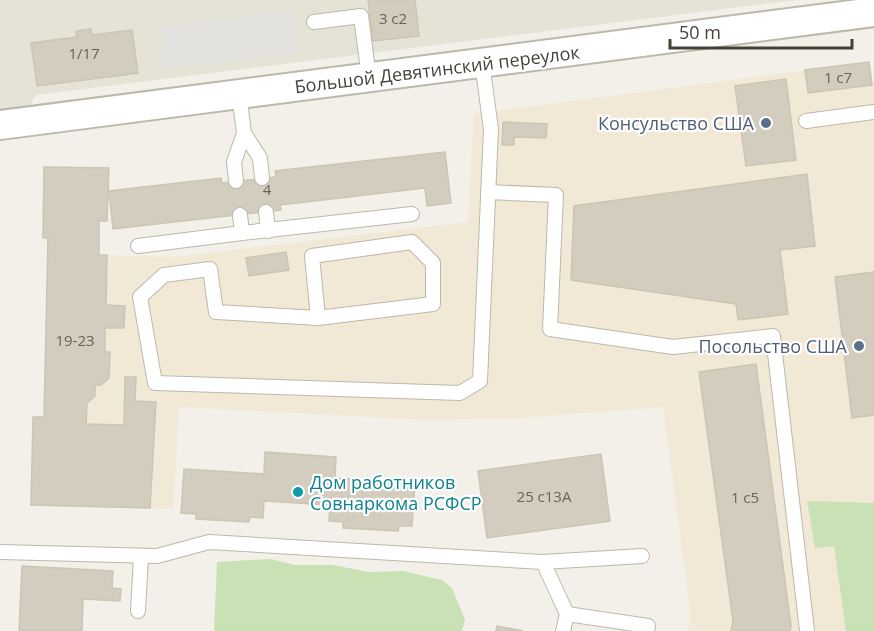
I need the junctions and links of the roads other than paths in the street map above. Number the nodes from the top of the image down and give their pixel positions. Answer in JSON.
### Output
{"nodes":[{"id":1,"x":874,"y":12,"type":"edge"},
{"id":2,"x":314,"y":22,"type":"dead end"},
{"id":3,"x":482,"y":63,"type":"junction"},
{"id":4,"x":369,"y":78,"type":"junction"},
{"id":5,"x":239,"y":94,"type":"junction"},
{"id":6,"x":874,"y":112,"type":"edge"},
{"id":7,"x":806,"y":121,"type":"dead end"},
{"id":8,"x":0,"y":125,"type":"edge"},
{"id":9,"x":244,"y":133,"type":"junction"},
{"id":10,"x":262,"y":178,"type":"dead end"},
{"id":11,"x":236,"y":182,"type":"dead end"},
{"id":12,"x":488,"y":192,"type":"junction"},
{"id":13,"x":266,"y":212,"type":"dead end"},
{"id":14,"x":412,"y":214,"type":"dead end"},
{"id":15,"x":240,"y":215,"type":"dead end"},
{"id":16,"x":268,"y":231,"type":"junction"},
{"id":17,"x":242,"y":233,"type":"junction"},
{"id":18,"x":138,"y":246,"type":"dead end"},
{"id":19,"x":318,"y":318,"type":"junction"},
{"id":20,"x":0,"y":552,"type":"edge"},
{"id":21,"x":141,"y":556,"type":"junction"},
{"id":22,"x":642,"y":556,"type":"dead end"},
{"id":23,"x":543,"y":562,"type":"junction"},
{"id":24,"x":138,"y":611,"type":"dead end"},
{"id":25,"x":567,"y":614,"type":"junction"},
{"id":26,"x":563,"y":631,"type":"edge"},
{"id":27,"x":647,"y":631,"type":"edge"},
{"id":28,"x":807,"y":631,"type":"edge"}],
"edges":[{"from":1,"to":3,"type":"street","name":"Большой Девятинский переулок"},
{"from":2,"to":4,"type":"lane"},
{"from":3,"to":4,"type":"street","name":"Большой Девятинский переулок"},
{"from":3,"to":12,"type":"lane"},
{"from":4,"to":5,"type":"street","name":"Большой Девятинский переулок"},
{"from":5,"to":8,"type":"street","name":"Большой Девятинский переулок"},
{"from":5,"to":9,"type":"lane"},
{"from":6,"to":7,"type":"lane"},
{"from":9,"to":10,"type":"lane"},
{"from":9,"to":11,"type":"lane"},
{"from":12,"to":19,"type":"lane"},
{"from":12,"to":28,"type":"lane"},
{"from":13,"to":16,"type":"lane"},
{"from":14,"to":16,"type":"lane"},
{"from":15,"to":17,"type":"lane"},
{"from":16,"to":17,"type":"lane"},
{"from":17,"to":18,"type":"lane"},
{"from":19,"to":19,"type":"lane"},
{"from":20,"to":21,"type":"lane"},
{"from":21,"to":23,"type":"lane"},
{"from":21,"to":24,"type":"lane"},
{"from":22,"to":23,"type":"lane"},
{"from":23,"to":25,"type":"lane"},
{"from":25,"to":26,"type":"lane"},
{"from":25,"to":27,"type":"lane"}]}
